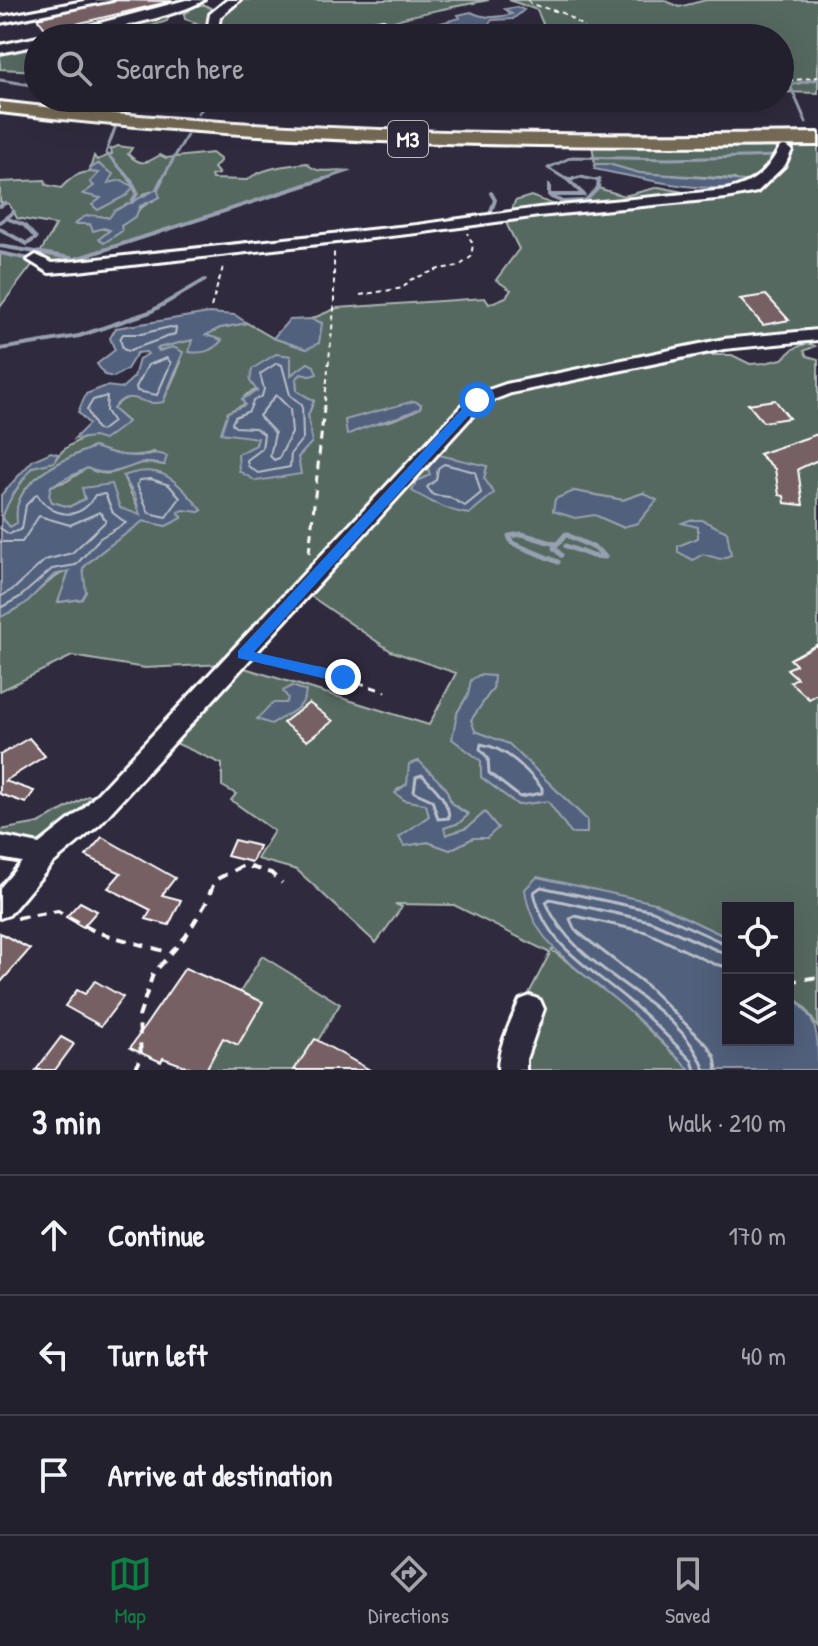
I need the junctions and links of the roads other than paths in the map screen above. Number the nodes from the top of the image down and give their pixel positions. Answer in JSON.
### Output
{"nodes":[{"id":1,"x":107,"y":0,"type":"edge"},
{"id":2,"x":198,"y":0,"type":"edge"},
{"id":3,"x":234,"y":0,"type":"edge"},
{"id":4,"x":0,"y":20,"type":"edge"},
{"id":5,"x":99,"y":24,"type":"edge"},
{"id":6,"x":214,"y":24,"type":"edge"},
{"id":7,"x":24,"y":44,"type":"edge"},
{"id":8,"x":0,"y":49,"type":"edge"},
{"id":9,"x":0,"y":98,"type":"edge"},
{"id":10,"x":24,"y":101,"type":"edge"},
{"id":11,"x":0,"y":107,"type":"edge"},
{"id":12,"x":24,"y":110,"type":"edge"},
{"id":13,"x":42,"y":112,"type":"edge"},
{"id":14,"x":120,"y":112,"type":"edge"},
{"id":15,"x":818,"y":131,"type":"edge"},
{"id":16,"x":818,"y":139,"type":"edge"},
{"id":17,"x":785,"y":150,"type":"dead end"},
{"id":18,"x":36,"y":260,"type":"dead end"},
{"id":19,"x":818,"y":335,"type":"edge"},
{"id":20,"x":0,"y":847,"type":"edge"},
{"id":21,"x":43,"y":856,"type":"junction"},
{"id":22,"x":5,"y":912,"type":"edge"},
{"id":23,"x":530,"y":1009,"type":"dead end"},
{"id":24,"x":512,"y":1070,"type":"edge"}],
"edges":[{"from":1,"to":4,"type":"street"},
{"from":2,"to":5,"type":"street"},
{"from":3,"to":6,"type":"street"},
{"from":7,"to":8,"type":"street"},
{"from":9,"to":10,"type":"highway","number":"M3"},
{"from":11,"to":12,"type":"highway","number":"M3"},
{"from":13,"to":16,"type":"highway","number":"M3"},
{"from":14,"to":15,"type":"highway","number":"M3"},
{"from":17,"to":18,"type":"street"},
{"from":19,"to":21,"type":"street"},
{"from":20,"to":21,"type":"street"},
{"from":21,"to":22,"type":"street"},
{"from":23,"to":24,"type":"street"}]}
